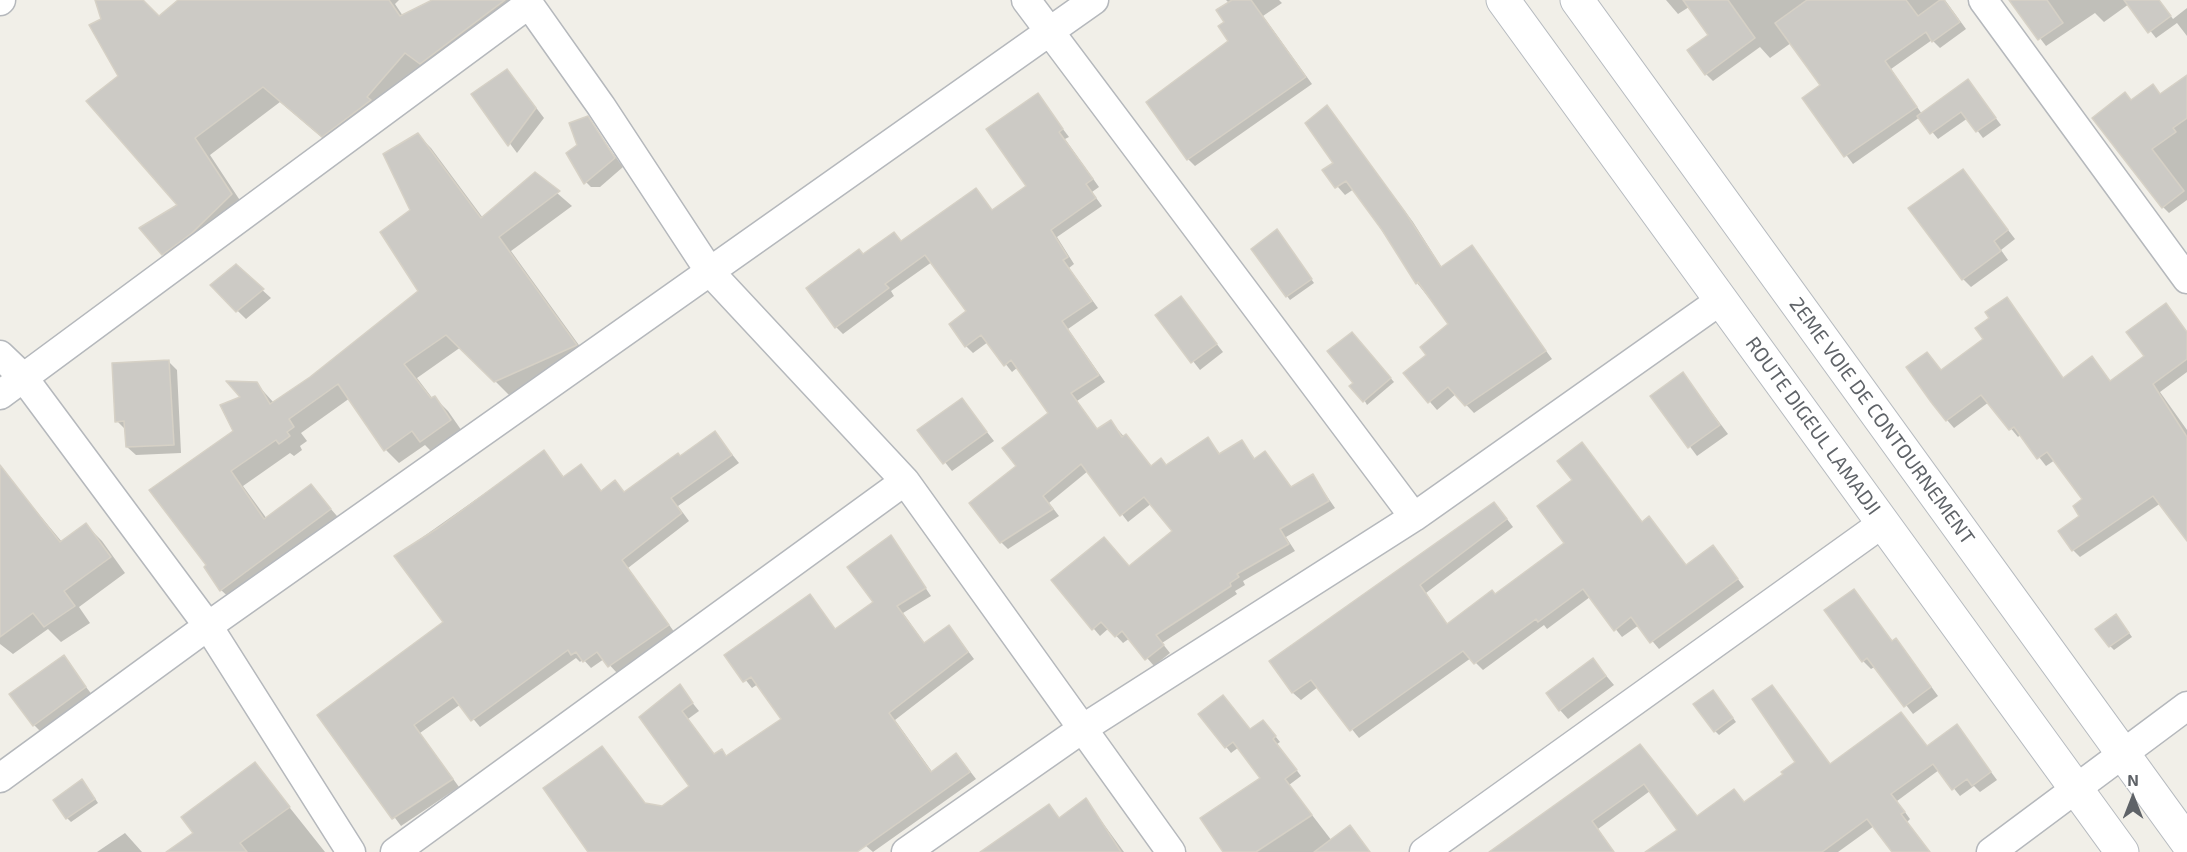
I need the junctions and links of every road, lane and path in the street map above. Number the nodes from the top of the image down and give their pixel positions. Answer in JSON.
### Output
{"nodes":[{"id":1,"x":1026,"y":0,"type":"edge"},
{"id":2,"x":1095,"y":0,"type":"edge"},
{"id":3,"x":1503,"y":0,"type":"edge"},
{"id":4,"x":1577,"y":0,"type":"edge"},
{"id":5,"x":1983,"y":0,"type":"edge"},
{"id":6,"x":527,"y":2,"type":"edge"},
{"id":7,"x":1050,"y":32,"type":"junction"},
{"id":8,"x":710,"y":272,"type":"junction"},
{"id":9,"x":2187,"y":279,"type":"edge"},
{"id":10,"x":1721,"y":300,"type":"junction"},
{"id":11,"x":0,"y":355,"type":"edge"},
{"id":12,"x":23,"y":377,"type":"junction"},
{"id":13,"x":0,"y":395,"type":"edge"},
{"id":14,"x":905,"y":481,"type":"junction"},
{"id":15,"x":1414,"y":517,"type":"junction"},
{"id":16,"x":1883,"y":523,"type":"junction"},
{"id":17,"x":208,"y":626,"type":"junction"},
{"id":18,"x":2187,"y":706,"type":"edge"},
{"id":19,"x":1082,"y":729,"type":"junction"},
{"id":20,"x":2122,"y":752,"type":"junction"},
{"id":21,"x":0,"y":778,"type":"edge"},
{"id":22,"x":2077,"y":790,"type":"junction"},
{"id":23,"x":2187,"y":842,"type":"edge"},
{"id":24,"x":351,"y":852,"type":"edge"},
{"id":25,"x":396,"y":852,"type":"edge"},
{"id":26,"x":906,"y":852,"type":"edge"},
{"id":27,"x":1171,"y":852,"type":"edge"},
{"id":28,"x":1424,"y":852,"type":"edge"},
{"id":29,"x":1991,"y":852,"type":"edge"},
{"id":30,"x":2122,"y":852,"type":"edge"}],
"edges":[{"from":1,"to":7,"type":"street"},
{"from":2,"to":7,"type":"street"},
{"from":3,"to":10,"type":"main road","name":"ROUTE DIGEUL LAMADJI"},
{"from":4,"to":20,"type":"main road","name":"2EME VOIE DE CONTOURNEMENT"},
{"from":5,"to":9,"type":"street"},
{"from":6,"to":8,"type":"street"},
{"from":6,"to":12,"type":"street"},
{"from":7,"to":8,"type":"street"},
{"from":7,"to":15,"type":"street"},
{"from":8,"to":14,"type":"street"},
{"from":8,"to":17,"type":"street"},
{"from":10,"to":15,"type":"street"},
{"from":10,"to":16,"type":"main road","name":"ROUTE DIGEUL LAMADJI"},
{"from":11,"to":12,"type":"street"},
{"from":12,"to":13,"type":"street"},
{"from":12,"to":17,"type":"street"},
{"from":14,"to":19,"type":"street"},
{"from":14,"to":25,"type":"street"},
{"from":15,"to":19,"type":"street"},
{"from":16,"to":22,"type":"main road","name":"ROUTE DIGEUL LAMADJI"},
{"from":16,"to":28,"type":"street"},
{"from":17,"to":21,"type":"street"},
{"from":17,"to":24,"type":"street"},
{"from":18,"to":20,"type":"street"},
{"from":19,"to":26,"type":"street"},
{"from":19,"to":27,"type":"street"},
{"from":20,"to":22,"type":"street"},
{"from":20,"to":23,"type":"main road","name":"2EME VOIE DE CONTOURNEMENT"},
{"from":22,"to":29,"type":"street"},
{"from":22,"to":30,"type":"main road","name":"ROUTE DIGEUL LAMADJI"}]}
